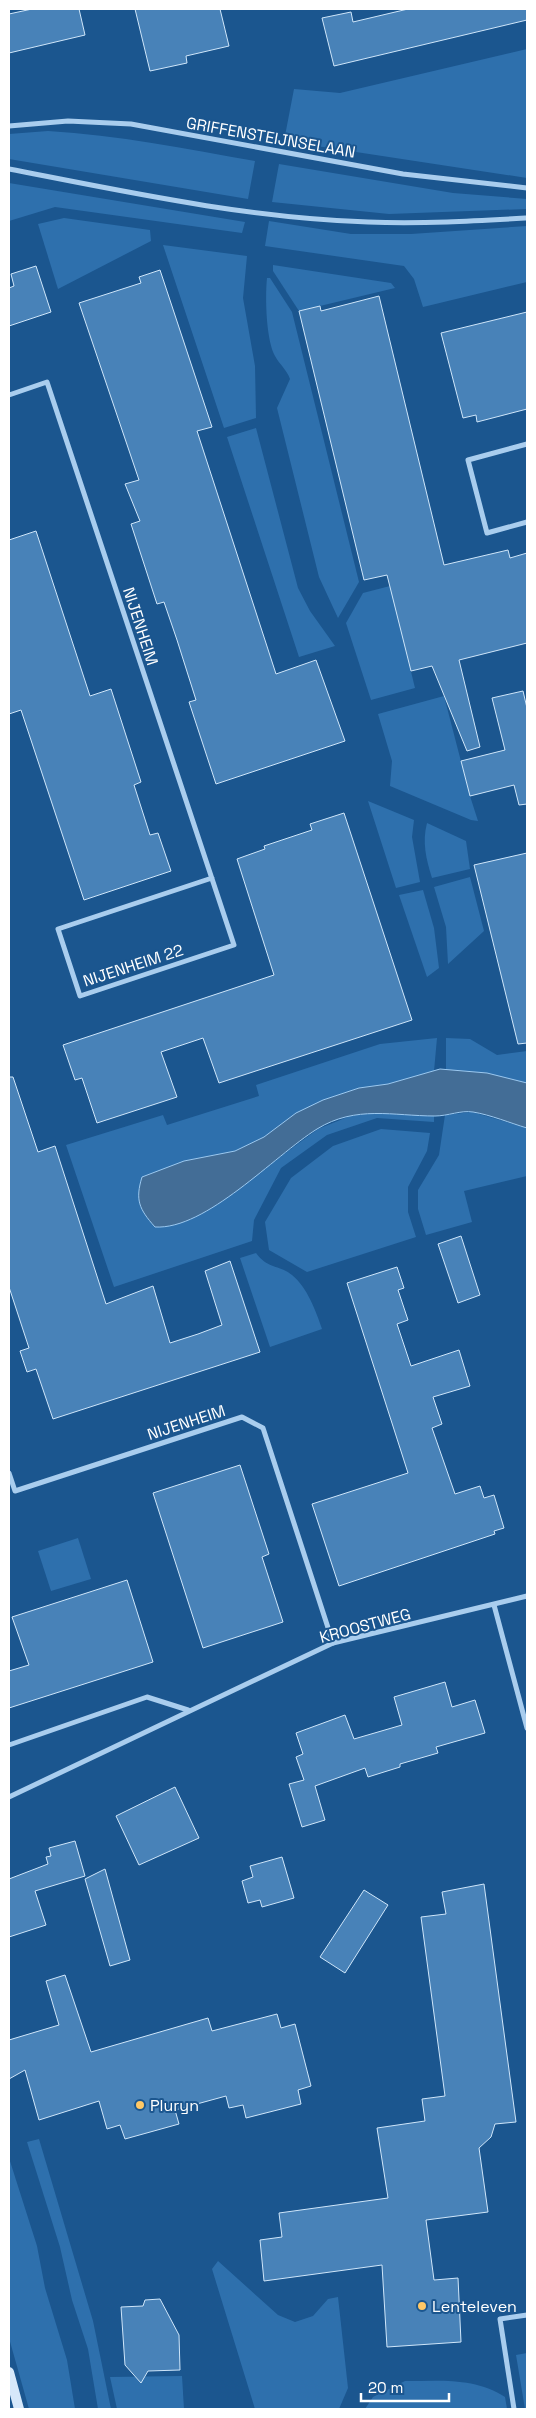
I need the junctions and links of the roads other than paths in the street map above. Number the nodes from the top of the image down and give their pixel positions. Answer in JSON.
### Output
{"nodes":[{"id":1,"x":9,"y":126,"type":"edge"},
{"id":2,"x":9,"y":169,"type":"edge"},
{"id":3,"x":527,"y":188,"type":"edge"},
{"id":4,"x":527,"y":218,"type":"edge"},
{"id":5,"x":9,"y":395,"type":"edge"},
{"id":6,"x":527,"y":444,"type":"edge"},
{"id":7,"x":527,"y":522,"type":"edge"},
{"id":8,"x":212,"y":878,"type":"junction"},
{"id":9,"x":9,"y":1473,"type":"edge"},
{"id":10,"x":527,"y":1596,"type":"edge"},
{"id":11,"x":494,"y":1605,"type":"junction"},
{"id":12,"x":333,"y":1643,"type":"junction"},
{"id":13,"x":189,"y":1710,"type":"junction"},
{"id":14,"x":527,"y":1728,"type":"edge"},
{"id":15,"x":9,"y":1745,"type":"edge"},
{"id":16,"x":9,"y":1797,"type":"edge"},
{"id":17,"x":527,"y":2315,"type":"edge"},
{"id":18,"x":9,"y":2372,"type":"edge"},
{"id":19,"x":19,"y":2409,"type":"edge"},
{"id":20,"x":514,"y":2409,"type":"edge"}],
"edges":[{"from":1,"to":3,"type":"street","name":"GRIFFENSTEIJNSELAAN"},
{"from":2,"to":4,"type":"street"},
{"from":5,"to":8,"type":"street","name":"NIJENHEIM"},
{"from":6,"to":7,"type":"street"},
{"from":8,"to":8,"type":"street","name":"NIJENHEIM 22"},
{"from":9,"to":12,"type":"street","name":"NIJENHEIM"},
{"from":10,"to":11,"type":"street","name":"KROOSTWEG"},
{"from":11,"to":12,"type":"street","name":"KROOSTWEG"},
{"from":11,"to":14,"type":"street"},
{"from":12,"to":13,"type":"street","name":"KROOSTWEG"},
{"from":13,"to":15,"type":"street"},
{"from":13,"to":16,"type":"street","name":"KROOSTWEG"},
{"from":17,"to":20,"type":"street"},
{"from":18,"to":19,"type":"street"}]}
